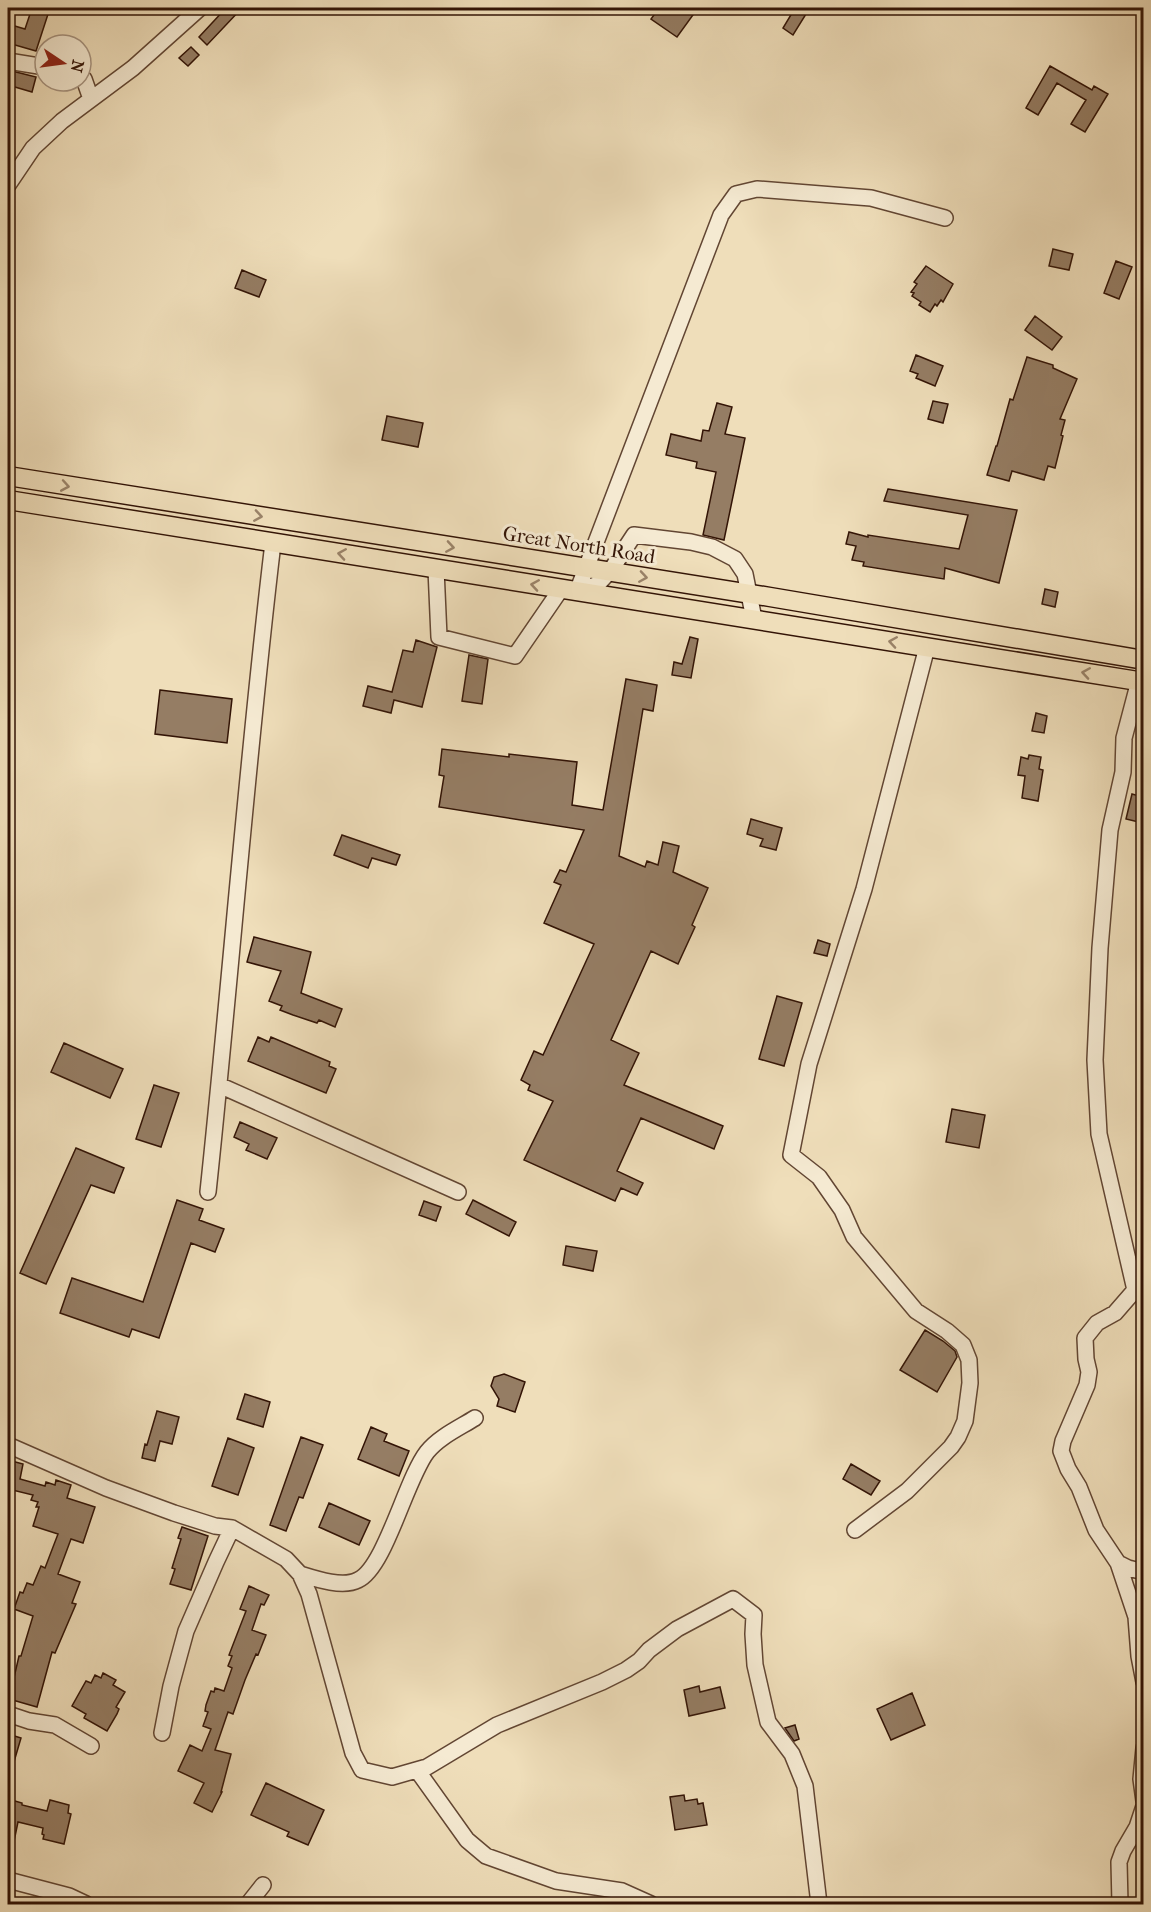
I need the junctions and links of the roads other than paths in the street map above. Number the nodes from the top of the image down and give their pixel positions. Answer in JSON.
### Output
{"nodes":[{"id":1,"x":200,"y":8,"type":"edge"},
{"id":2,"x":8,"y":61,"type":"edge"},
{"id":3,"x":33,"y":65,"type":"edge"},
{"id":4,"x":89,"y":93,"type":"edge"},
{"id":5,"x":91,"y":99,"type":"junction"},
{"id":6,"x":8,"y":185,"type":"edge"},
{"id":7,"x":945,"y":218,"type":"dead end"},
{"id":8,"x":8,"y":476,"type":"edge"},
{"id":9,"x":8,"y":500,"type":"edge"},
{"id":10,"x":273,"y":543,"type":"junction"},
{"id":11,"x":586,"y":568,"type":"junction"},
{"id":12,"x":436,"y":569,"type":"junction"},
{"id":13,"x":609,"y":572,"type":"junction"},
{"id":14,"x":569,"y":590,"type":"junction"},
{"id":15,"x":749,"y":594,"type":"junction"},
{"id":16,"x":754,"y":619,"type":"junction"},
{"id":17,"x":927,"y":647,"type":"junction"},
{"id":18,"x":1143,"y":660,"type":"edge"},
{"id":19,"x":1141,"y":682,"type":"edge"},
{"id":20,"x":219,"y":1085,"type":"junction"},
{"id":21,"x":208,"y":1192,"type":"dead end"},
{"id":22,"x":458,"y":1192,"type":"dead end"},
{"id":23,"x":475,"y":1418,"type":"dead end"},
{"id":24,"x":8,"y":1445,"type":"edge"},
{"id":25,"x":232,"y":1528,"type":"junction"},
{"id":26,"x":855,"y":1530,"type":"dead end"},
{"id":27,"x":1118,"y":1563,"type":"junction"},
{"id":28,"x":1143,"y":1572,"type":"edge"},
{"id":29,"x":300,"y":1574,"type":"junction"},
{"id":30,"x":1143,"y":1682,"type":"edge"},
{"id":31,"x":8,"y":1714,"type":"edge"},
{"id":32,"x":162,"y":1733,"type":"dead end"},
{"id":33,"x":91,"y":1746,"type":"dead end"},
{"id":34,"x":1143,"y":1748,"type":"edge"},
{"id":35,"x":417,"y":1770,"type":"junction"},
{"id":36,"x":1143,"y":1801,"type":"edge"},
{"id":37,"x":1143,"y":1806,"type":"edge"},
{"id":38,"x":8,"y":1880,"type":"edge"},
{"id":39,"x":263,"y":1885,"type":"dead end"},
{"id":40,"x":86,"y":1905,"type":"edge"},
{"id":41,"x":248,"y":1905,"type":"edge"},
{"id":42,"x":651,"y":1905,"type":"edge"},
{"id":43,"x":819,"y":1905,"type":"edge"},
{"id":44,"x":1120,"y":1905,"type":"edge"}],
"edges":[{"from":1,"to":5,"type":"street"},
{"from":2,"to":3,"type":"street"},
{"from":4,"to":5,"type":"street"},
{"from":5,"to":6,"type":"street"},
{"from":7,"to":11,"type":"street"},
{"from":8,"to":11,"type":"main road","name":"Great North Road","one_way":true},
{"from":9,"to":10,"type":"main road"},
{"from":12,"to":10,"type":"main road","one_way":true},
{"from":10,"to":20,"type":"street"},
{"from":11,"to":13,"type":"main road","name":"Great North Road"},
{"from":11,"to":14,"type":"street"},
{"from":14,"to":12,"type":"main road","one_way":true},
{"from":12,"to":14,"type":"street"},
{"from":13,"to":14,"type":"street"},
{"from":13,"to":15,"type":"main road","name":"Great North Road","one_way":true},
{"from":13,"to":15,"type":"street"},
{"from":14,"to":16,"type":"main road"},
{"from":15,"to":16,"type":"street"},
{"from":15,"to":18,"type":"main road","name":"Great North Road"},
{"from":17,"to":16,"type":"main road","one_way":true},
{"from":19,"to":17,"type":"main road","one_way":true},
{"from":17,"to":26,"type":"street"},
{"from":19,"to":27,"type":"street"},
{"from":20,"to":21,"type":"street"},
{"from":20,"to":22,"type":"street"},
{"from":23,"to":29,"type":"street"},
{"from":24,"to":25,"type":"street"},
{"from":25,"to":29,"type":"street"},
{"from":25,"to":32,"type":"street"},
{"from":27,"to":28,"type":"street"},
{"from":27,"to":30,"type":"street"},
{"from":29,"to":35,"type":"street"},
{"from":31,"to":33,"type":"street"},
{"from":34,"to":36,"type":"street"},
{"from":35,"to":42,"type":"street"},
{"from":35,"to":43,"type":"street"},
{"from":37,"to":44,"type":"street"},
{"from":38,"to":40,"type":"street"},
{"from":39,"to":41,"type":"street"}]}
